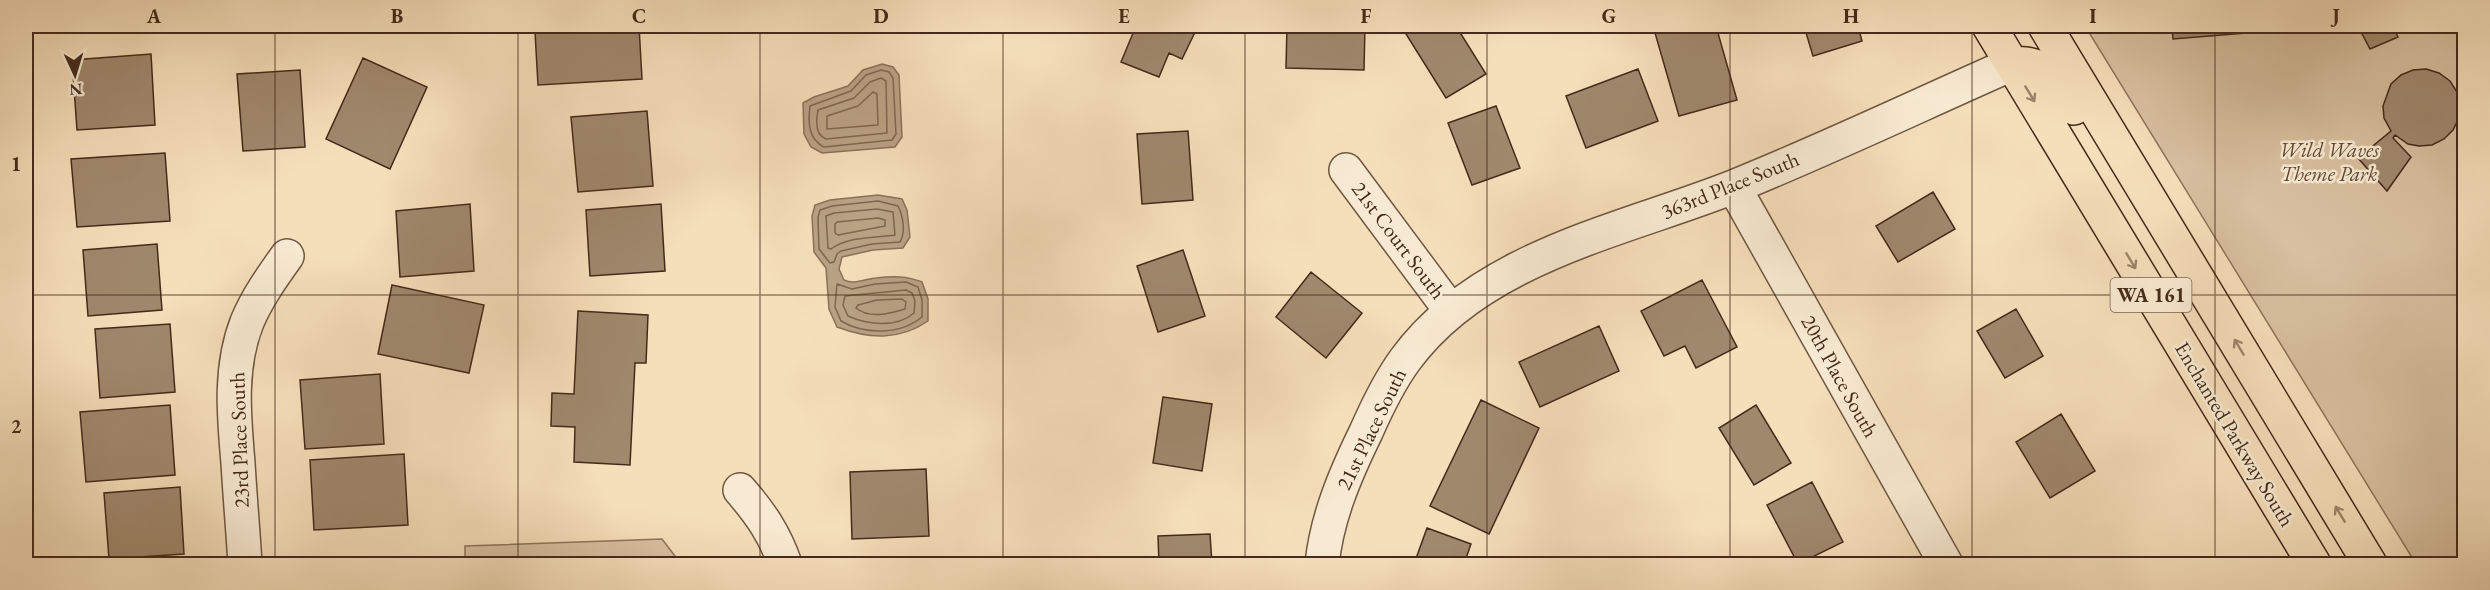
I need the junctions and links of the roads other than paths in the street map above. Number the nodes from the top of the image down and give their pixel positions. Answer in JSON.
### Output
{"nodes":[{"id":1,"x":1989,"y":26,"type":"edge"},
{"id":2,"x":2045,"y":26,"type":"edge"},
{"id":3,"x":2012,"y":64,"type":"junction"},
{"id":4,"x":1346,"y":170,"type":"dead end"},
{"id":5,"x":1734,"y":187,"type":"junction"},
{"id":6,"x":2172,"y":236,"type":"junction"},
{"id":7,"x":287,"y":256,"type":"dead end"},
{"id":8,"x":1451,"y":311,"type":"junction"},
{"id":9,"x":740,"y":490,"type":"dead end"},
{"id":10,"x":245,"y":564,"type":"edge"},
{"id":11,"x":785,"y":564,"type":"edge"},
{"id":12,"x":1322,"y":564,"type":"edge"},
{"id":13,"x":1946,"y":564,"type":"edge"},
{"id":14,"x":2314,"y":564,"type":"edge"},
{"id":15,"x":2370,"y":564,"type":"edge"}],
"edges":[{"from":1,"to":3,"type":"main road","name":"Enchanted Parkway South","number":"WA 161"},
{"from":2,"to":6,"type":"main road","number":"WA 161"},
{"from":3,"to":5,"type":"street","name":"363rd Place South"},
{"from":3,"to":6,"type":"main road"},
{"from":3,"to":14,"type":"main road","name":"Enchanted Parkway South","number":"WA 161","one_way":true},
{"from":4,"to":8,"type":"street","name":"21st Court South"},
{"from":5,"to":8,"type":"street","name":"363rd Place South"},
{"from":5,"to":13,"type":"street","name":"20th Place South"},
{"from":15,"to":6,"type":"main road","number":"WA 161","one_way":true},
{"from":7,"to":10,"type":"street","name":"23rd Place South"},
{"from":8,"to":12,"type":"street","name":"21st Place South"},
{"from":9,"to":11,"type":"street"}]}
